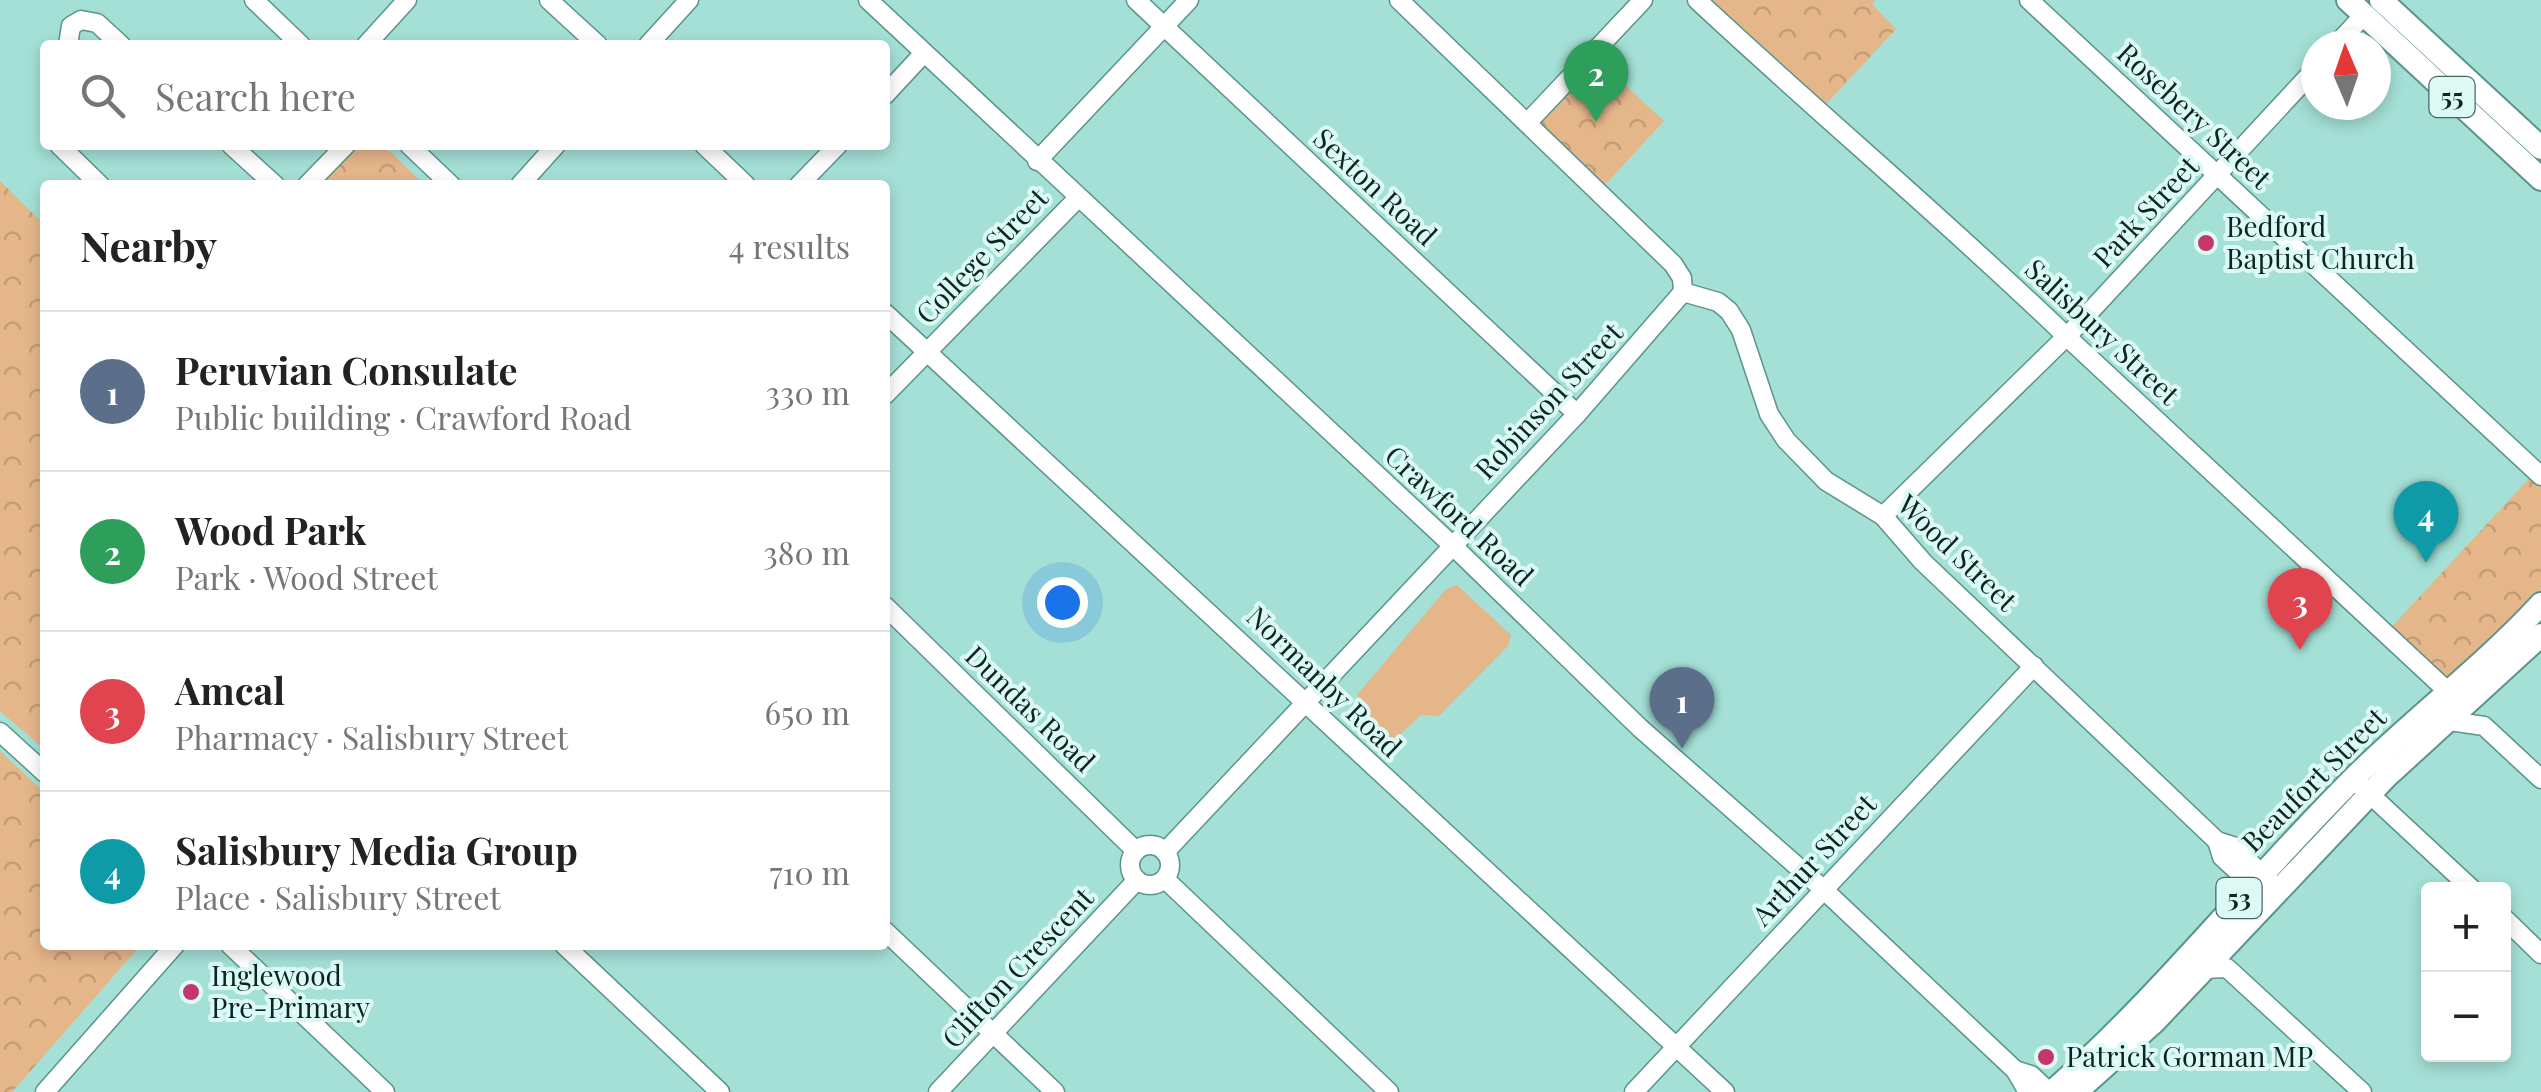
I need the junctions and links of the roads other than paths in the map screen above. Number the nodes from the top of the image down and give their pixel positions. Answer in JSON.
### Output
{"nodes":[{"id":1,"x":254,"y":0,"type":"edge"},
{"id":2,"x":407,"y":0,"type":"edge"},
{"id":3,"x":549,"y":0,"type":"edge"},
{"id":4,"x":690,"y":0,"type":"edge"},
{"id":5,"x":868,"y":0,"type":"edge"},
{"id":6,"x":1136,"y":0,"type":"edge"},
{"id":7,"x":1190,"y":0,"type":"edge"},
{"id":8,"x":1399,"y":0,"type":"edge"},
{"id":9,"x":1643,"y":0,"type":"edge"},
{"id":10,"x":1697,"y":0,"type":"edge"},
{"id":11,"x":2029,"y":0,"type":"edge"},
{"id":12,"x":2364,"y":5,"type":"edge"},
{"id":13,"x":1164,"y":26,"type":"junction"},
{"id":14,"x":2346,"y":30,"type":"edge"},
{"id":15,"x":69,"y":40,"type":"edge"},
{"id":16,"x":116,"y":40,"type":"edge"},
{"id":17,"x":296,"y":40,"type":"edge"},
{"id":18,"x":371,"y":40,"type":"edge"},
{"id":19,"x":593,"y":40,"type":"edge"},
{"id":20,"x":653,"y":40,"type":"edge"},
{"id":21,"x":924,"y":53,"type":"junction"},
{"id":22,"x":2301,"y":85,"type":"edge"},
{"id":23,"x":890,"y":90,"type":"edge"},
{"id":24,"x":1528,"y":122,"type":"junction"},
{"id":25,"x":2541,"y":148,"type":"edge"},
{"id":26,"x":63,"y":150,"type":"edge"},
{"id":27,"x":236,"y":150,"type":"edge"},
{"id":28,"x":341,"y":150,"type":"edge"},
{"id":29,"x":414,"y":150,"type":"edge"},
{"id":30,"x":552,"y":150,"type":"edge"},
{"id":31,"x":709,"y":150,"type":"edge"},
{"id":32,"x":833,"y":150,"type":"edge"},
{"id":33,"x":1037,"y":160,"type":"junction"},
{"id":34,"x":2218,"y":176,"type":"junction"},
{"id":35,"x":2541,"y":179,"type":"edge"},
{"id":36,"x":95,"y":180,"type":"edge"},
{"id":37,"x":270,"y":180,"type":"edge"},
{"id":38,"x":313,"y":180,"type":"edge"},
{"id":39,"x":446,"y":180,"type":"edge"},
{"id":40,"x":524,"y":180,"type":"edge"},
{"id":41,"x":741,"y":180,"type":"edge"},
{"id":42,"x":804,"y":180,"type":"edge"},
{"id":43,"x":1077,"y":199,"type":"junction"},
{"id":44,"x":1682,"y":292,"type":"junction"},
{"id":45,"x":890,"y":318,"type":"edge"},
{"id":46,"x":2066,"y":336,"type":"junction"},
{"id":47,"x":927,"y":352,"type":"junction"},
{"id":48,"x":890,"y":389,"type":"edge"},
{"id":49,"x":1577,"y":414,"type":"junction"},
{"id":50,"x":2541,"y":476,"type":"edge"},
{"id":51,"x":1883,"y":516,"type":"junction"},
{"id":52,"x":1452,"y":545,"type":"junction"},
{"id":53,"x":2541,"y":604,"type":"edge"},
{"id":54,"x":890,"y":611,"type":"edge"},
{"id":55,"x":2541,"y":635,"type":"edge"},
{"id":56,"x":2034,"y":666,"type":"junction"},
{"id":57,"x":2485,"y":691,"type":"junction"},
{"id":58,"x":1305,"y":704,"type":"junction"},
{"id":59,"x":2455,"y":707,"type":"junction"},
{"id":60,"x":2484,"y":726,"type":"junction"},
{"id":61,"x":0,"y":732,"type":"edge"},
{"id":62,"x":40,"y":769,"type":"edge"},
{"id":63,"x":2541,"y":779,"type":"edge"},
{"id":64,"x":2361,"y":786,"type":"junction"},
{"id":65,"x":1136,"y":851,"type":"junction"},
{"id":66,"x":1165,"y":852,"type":"junction"},
{"id":67,"x":1166,"y":879,"type":"junction"},
{"id":68,"x":1136,"y":880,"type":"junction"},
{"id":69,"x":2464,"y":882,"type":"edge"},
{"id":70,"x":2265,"y":887,"type":"junction"},
{"id":71,"x":1823,"y":890,"type":"junction"},
{"id":72,"x":2511,"y":925,"type":"edge"},
{"id":73,"x":890,"y":936,"type":"edge"},
{"id":74,"x":172,"y":950,"type":"edge"},
{"id":75,"x":235,"y":950,"type":"edge"},
{"id":76,"x":569,"y":950,"type":"edge"},
{"id":77,"x":2541,"y":954,"type":"edge"},
{"id":78,"x":2203,"y":969,"type":"junction"},
{"id":79,"x":993,"y":1034,"type":"junction"},
{"id":80,"x":1676,"y":1047,"type":"junction"},
{"id":81,"x":2014,"y":1070,"type":"junction"},
{"id":82,"x":46,"y":1092,"type":"edge"},
{"id":83,"x":385,"y":1092,"type":"edge"},
{"id":84,"x":720,"y":1092,"type":"edge"},
{"id":85,"x":938,"y":1092,"type":"edge"},
{"id":86,"x":1055,"y":1092,"type":"edge"},
{"id":87,"x":1390,"y":1092,"type":"edge"},
{"id":88,"x":1634,"y":1092,"type":"edge"},
{"id":89,"x":1724,"y":1092,"type":"edge"},
{"id":90,"x":2028,"y":1092,"type":"edge"},
{"id":91,"x":2050,"y":1092,"type":"edge"},
{"id":92,"x":2076,"y":1092,"type":"edge"},
{"id":93,"x":2362,"y":1092,"type":"edge"}],
"edges":[{"from":1,"to":17,"type":"street"},
{"from":2,"to":18,"type":"street"},
{"from":3,"to":19,"type":"street"},
{"from":4,"to":20,"type":"street"},
{"from":5,"to":21,"type":"street","name":"Crawford Road"},
{"from":6,"to":13,"type":"street","name":"Sexton Road"},
{"from":7,"to":13,"type":"street"},
{"from":8,"to":24,"type":"street"},
{"from":9,"to":24,"type":"street"},
{"from":10,"to":46,"type":"street","name":"Salisbury Street"},
{"from":11,"to":34,"type":"street","name":"Rosebery Street"},
{"from":12,"to":14,"type":"street"},
{"from":12,"to":25,"type":"main road","number":"55"},
{"from":12,"to":35,"type":"main road","number":"55"},
{"from":13,"to":33,"type":"street"},
{"from":13,"to":49,"type":"street","name":"Sexton Road"},
{"from":15,"to":16,"type":"street"},
{"from":21,"to":23,"type":"street"},
{"from":21,"to":33,"type":"street","name":"Crawford Road"},
{"from":22,"to":34,"type":"street","name":"Park Street"},
{"from":24,"to":44,"type":"street"},
{"from":26,"to":36,"type":"street"},
{"from":27,"to":37,"type":"street"},
{"from":28,"to":38,"type":"street"},
{"from":29,"to":39,"type":"street"},
{"from":30,"to":40,"type":"street"},
{"from":31,"to":41,"type":"street"},
{"from":32,"to":42,"type":"street"},
{"from":33,"to":43,"type":"street","name":"Crawford Road"},
{"from":34,"to":46,"type":"street","name":"Park Street"},
{"from":34,"to":50,"type":"street","name":"Rosebery Street"},
{"from":43,"to":47,"type":"street","name":"College Street"},
{"from":43,"to":52,"type":"street","name":"Crawford Road"},
{"from":44,"to":49,"type":"street","name":"Robinson Street"},
{"from":44,"to":51,"type":"street","name":"Wood Street"},
{"from":45,"to":47,"type":"street","name":"Normanby Road"},
{"from":46,"to":51,"type":"street","name":"Park Street"},
{"from":46,"to":59,"type":"street","name":"Salisbury Street"},
{"from":47,"to":48,"type":"street","name":"College Street"},
{"from":47,"to":58,"type":"street","name":"Normanby Road"},
{"from":49,"to":52,"type":"street","name":"Robinson Street"},
{"from":51,"to":56,"type":"street","name":"Wood Street"},
{"from":52,"to":58,"type":"street","name":"Robinson Street"},
{"from":52,"to":71,"type":"street","name":"Crawford Road"},
{"from":53,"to":59,"type":"main road","name":"Beaufort Street","number":"53"},
{"from":54,"to":65,"type":"street","name":"Dundas Road"},
{"from":55,"to":57,"type":"main road","name":"Beaufort Street","number":"53"},
{"from":56,"to":70,"type":"street","name":"Wood Street"},
{"from":56,"to":71,"type":"street","name":"Arthur Street"},
{"from":57,"to":59,"type":"main road","name":"Beaufort Street","number":"53"},
{"from":57,"to":60,"type":"street"},
{"from":58,"to":66,"type":"street","name":"Robinson Street"},
{"from":58,"to":80,"type":"street","name":"Normanby Road"},
{"from":59,"to":60,"type":"street"},
{"from":59,"to":64,"type":"main road","name":"Beaufort Street","number":"53"},
{"from":60,"to":63,"type":"street"},
{"from":61,"to":62,"type":"street"},
{"from":64,"to":69,"type":"street"},
{"from":64,"to":70,"type":"main road","name":"Beaufort Street","number":"53"},
{"from":65,"to":66,"type":"street"},
{"from":65,"to":68,"type":"street"},
{"from":66,"to":67,"type":"street"},
{"from":67,"to":68,"type":"street"},
{"from":67,"to":87,"type":"street"},
{"from":68,"to":79,"type":"street","name":"Clifton Crescent"},
{"from":70,"to":78,"type":"main road","name":"Beaufort Street","number":"53"},
{"from":70,"to":91,"type":"main road","name":"Beaufort Street","number":"53"},
{"from":71,"to":80,"type":"street","name":"Arthur Street"},
{"from":71,"to":81,"type":"street","name":"Crawford Road"},
{"from":72,"to":77,"type":"street"},
{"from":73,"to":79,"type":"street"},
{"from":74,"to":82,"type":"street"},
{"from":75,"to":83,"type":"street"},
{"from":76,"to":84,"type":"street"},
{"from":78,"to":92,"type":"main road","name":"Beaufort Street","number":"53"},
{"from":78,"to":93,"type":"street"},
{"from":79,"to":85,"type":"street","name":"Clifton Crescent"},
{"from":79,"to":86,"type":"street"},
{"from":80,"to":88,"type":"street","name":"Arthur Street"},
{"from":80,"to":89,"type":"street","name":"Normanby Road"},
{"from":81,"to":90,"type":"street","name":"Crawford Road"},
{"from":81,"to":91,"type":"street","name":"Crawford Road"}]}
